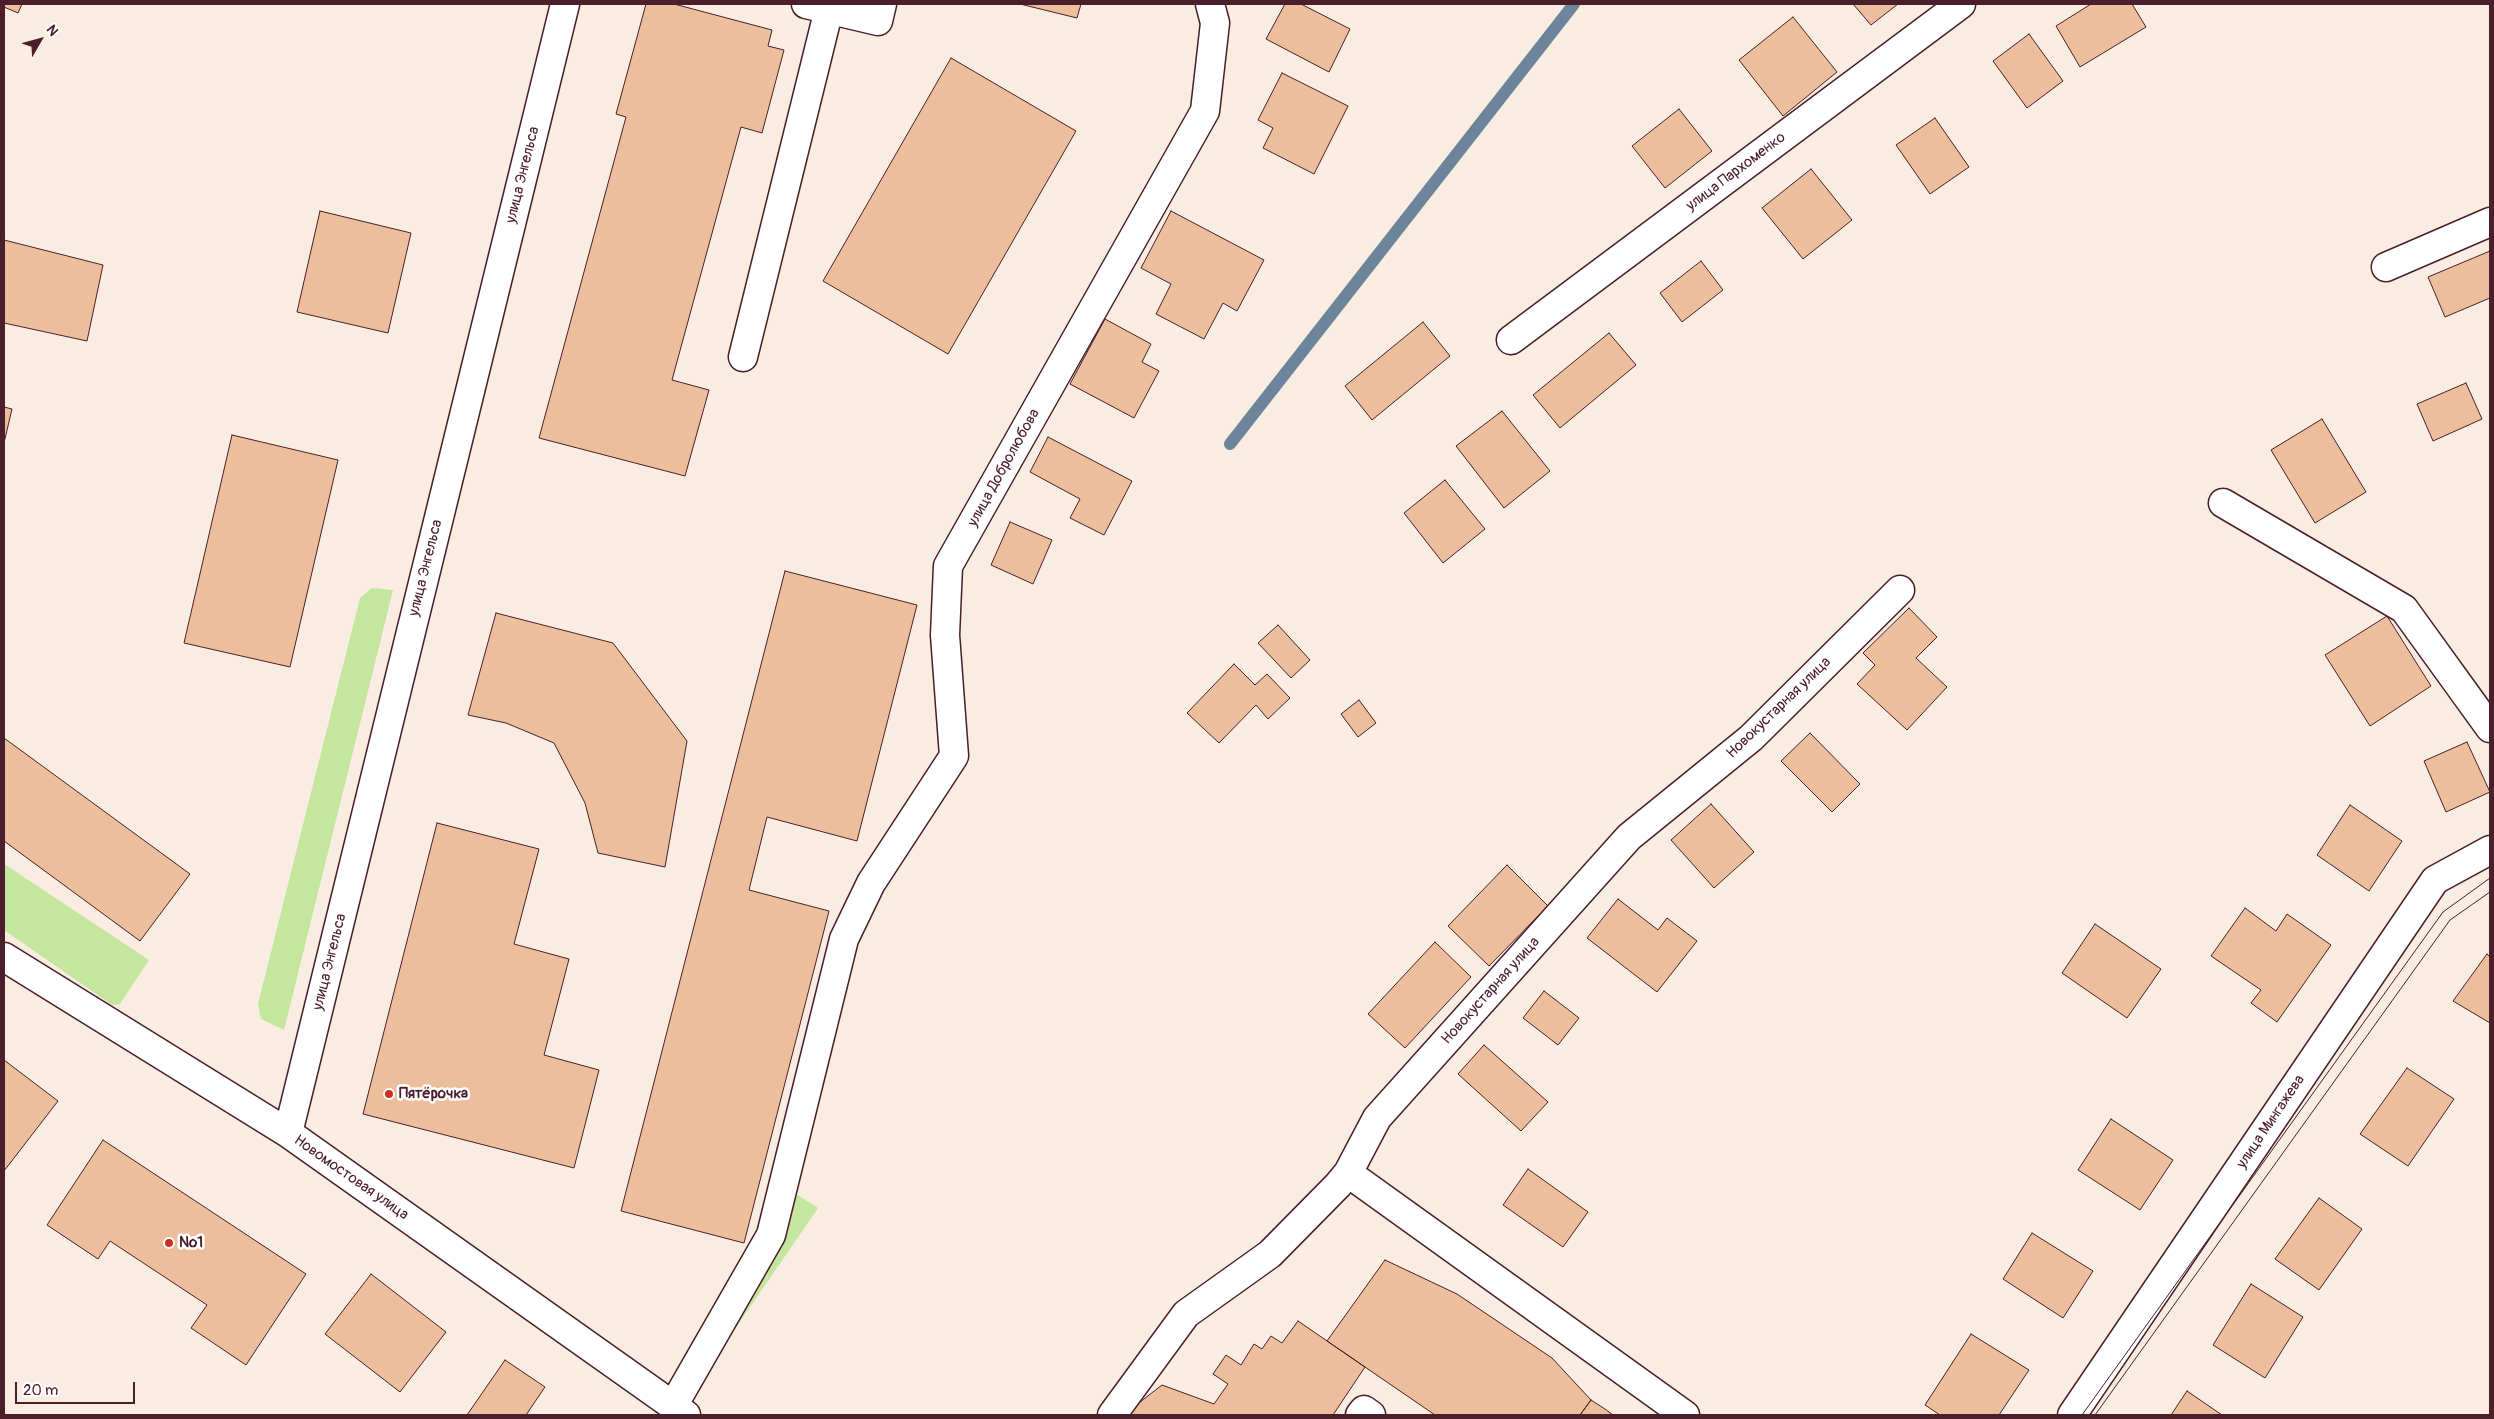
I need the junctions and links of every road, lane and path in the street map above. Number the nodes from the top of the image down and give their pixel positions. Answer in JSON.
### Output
{"nodes":[{"id":1,"x":565,"y":4,"type":"edge"},
{"id":2,"x":882,"y":4,"type":"edge"},
{"id":3,"x":1210,"y":4,"type":"edge"},
{"id":4,"x":1961,"y":4,"type":"edge"},
{"id":5,"x":818,"y":7,"type":"edge"},
{"id":6,"x":2490,"y":222,"type":"edge"},
{"id":7,"x":2386,"y":266,"type":"dead end"},
{"id":8,"x":1511,"y":340,"type":"dead end"},
{"id":9,"x":742,"y":357,"type":"dead end"},
{"id":10,"x":2223,"y":503,"type":"dead end"},
{"id":11,"x":1900,"y":590,"type":"dead end"},
{"id":12,"x":2490,"y":728,"type":"edge"},
{"id":13,"x":2490,"y":850,"type":"edge"},
{"id":14,"x":4,"y":957,"type":"edge"},
{"id":15,"x":288,"y":1133,"type":"junction"},
{"id":16,"x":1348,"y":1173,"type":"junction"},
{"id":17,"x":680,"y":1411,"type":"edge"},
{"id":18,"x":1112,"y":1415,"type":"edge"},
{"id":19,"x":1360,"y":1415,"type":"edge"},
{"id":20,"x":1371,"y":1415,"type":"edge"},
{"id":21,"x":1685,"y":1415,"type":"edge"},
{"id":22,"x":2072,"y":1415,"type":"edge"}],
"edges":[{"from":1,"to":15,"type":"street","name":"улица Энгельса"},
{"from":2,"to":5,"type":"street"},
{"from":3,"to":17,"type":"street","name":"улица Добролюбова"},
{"from":4,"to":8,"type":"street","name":"улица Пархоменко"},
{"from":5,"to":9,"type":"street"},
{"from":6,"to":7,"type":"street"},
{"from":10,"to":12,"type":"street"},
{"from":11,"to":16,"type":"street","name":"Новокустарная улица"},
{"from":13,"to":22,"type":"street","name":"улица Мингажева"},
{"from":14,"to":15,"type":"street","name":"Новомостовая улица"},
{"from":15,"to":17,"type":"street","name":"Новомостовая улица"},
{"from":16,"to":18,"type":"street","name":"Новокустарная улица"},
{"from":16,"to":21,"type":"street"},
{"from":19,"to":20,"type":"street"}]}
